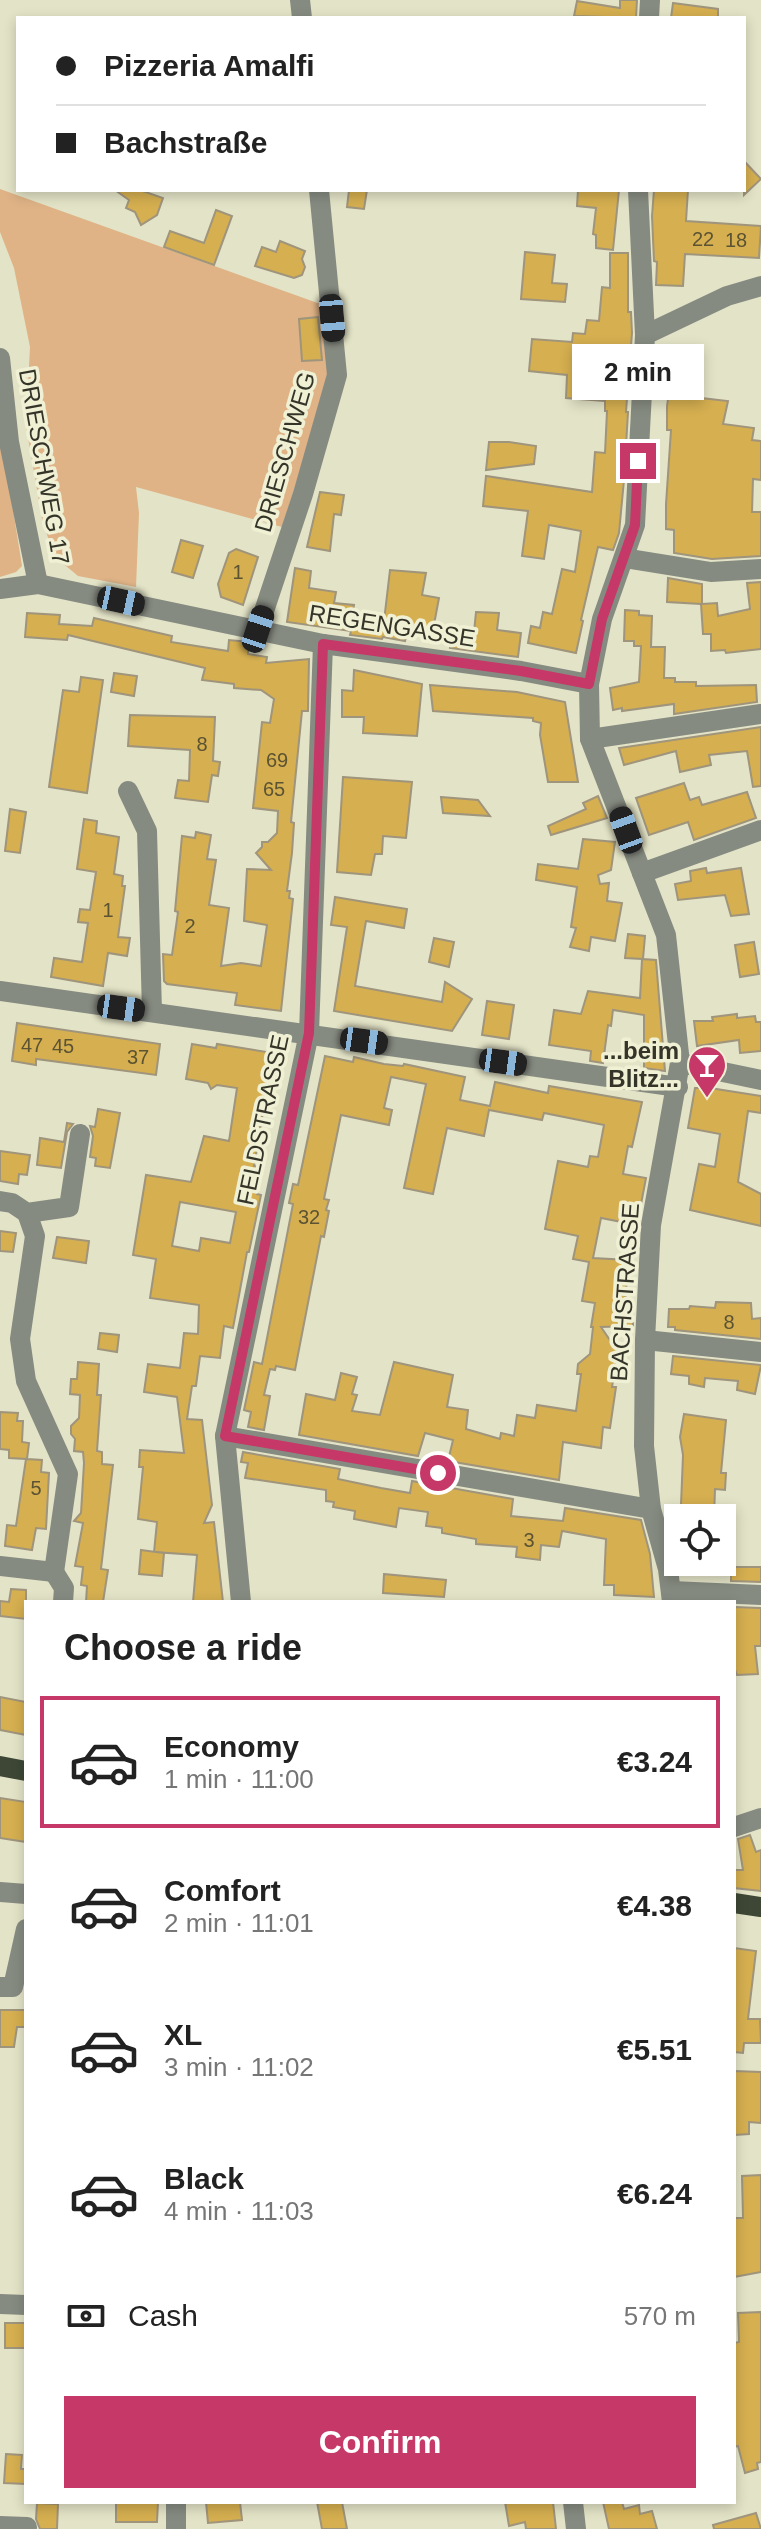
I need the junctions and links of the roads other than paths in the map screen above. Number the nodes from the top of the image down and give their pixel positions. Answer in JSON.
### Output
{"nodes":[{"id":1,"x":319,"y":192,"type":"edge"},
{"id":2,"x":638,"y":192,"type":"edge"},
{"id":3,"x":761,"y":286,"type":"edge"},
{"id":4,"x":645,"y":335,"type":"junction"},
{"id":5,"x":0,"y":358,"type":"edge"},
{"id":6,"x":624,"y":558,"type":"junction"},
{"id":7,"x":761,"y":569,"type":"edge"},
{"id":8,"x":38,"y":584,"type":"junction"},
{"id":9,"x":0,"y":589,"type":"edge"},
{"id":10,"x":258,"y":629,"type":"junction"},
{"id":11,"x":323,"y":644,"type":"junction"},
{"id":12,"x":589,"y":684,"type":"junction"},
{"id":13,"x":761,"y":714,"type":"edge"},
{"id":14,"x":590,"y":739,"type":"junction"},
{"id":15,"x":128,"y":791,"type":"dead end"},
{"id":16,"x":761,"y":830,"type":"edge"},
{"id":17,"x":642,"y":873,"type":"junction"},
{"id":18,"x":0,"y":991,"type":"edge"},
{"id":19,"x":152,"y":1012,"type":"junction"},
{"id":20,"x":309,"y":1033,"type":"junction"},
{"id":21,"x":680,"y":1063,"type":"junction"},
{"id":22,"x":761,"y":1080,"type":"edge"},
{"id":23,"x":678,"y":1087,"type":"junction"},
{"id":24,"x":80,"y":1134,"type":"dead end"},
{"id":25,"x":0,"y":1201,"type":"edge"},
{"id":26,"x":27,"y":1213,"type":"junction"},
{"id":27,"x":645,"y":1340,"type":"junction"},
{"id":28,"x":761,"y":1352,"type":"edge"},
{"id":29,"x":225,"y":1436,"type":"junction"},
{"id":30,"x":651,"y":1509,"type":"junction"},
{"id":31,"x":0,"y":1566,"type":"edge"},
{"id":32,"x":54,"y":1572,"type":"junction"},
{"id":33,"x":761,"y":1595,"type":"edge"},
{"id":34,"x":672,"y":1597,"type":"edge"},
{"id":35,"x":63,"y":1600,"type":"edge"},
{"id":36,"x":241,"y":1600,"type":"edge"},
{"id":37,"x":0,"y":1766,"type":"edge"},
{"id":38,"x":24,"y":1771,"type":"edge"},
{"id":39,"x":761,"y":1818,"type":"edge"},
{"id":40,"x":736,"y":1826,"type":"edge"},
{"id":41,"x":0,"y":1892,"type":"edge"},
{"id":42,"x":24,"y":1894,"type":"edge"},
{"id":43,"x":736,"y":1903,"type":"edge"},
{"id":44,"x":761,"y":1907,"type":"edge"},
{"id":45,"x":24,"y":1938,"type":"edge"},
{"id":46,"x":0,"y":1987,"type":"edge"},
{"id":47,"x":0,"y":2304,"type":"edge"},
{"id":48,"x":24,"y":2305,"type":"edge"},
{"id":49,"x":176,"y":2504,"type":"edge"},
{"id":50,"x":573,"y":2504,"type":"edge"},
{"id":51,"x":0,"y":2526,"type":"edge"},
{"id":52,"x":27,"y":2527,"type":"edge"},
{"id":53,"x":176,"y":2529,"type":"edge"},
{"id":54,"x":576,"y":2529,"type":"edge"}],
"edges":[{"from":1,"to":10,"type":"street","name":"DRIESCHWEG"},
{"from":2,"to":4,"type":"street","name":"BACHSTRASSE"},
{"from":3,"to":4,"type":"street"},
{"from":4,"to":6,"type":"street","name":"BACHSTRASSE"},
{"from":5,"to":8,"type":"street","name":"DRIESCHWEG 17"},
{"from":6,"to":7,"type":"street"},
{"from":6,"to":12,"type":"street","name":"BACHSTRASSE"},
{"from":8,"to":9,"type":"street","name":"REGENGASSE"},
{"from":8,"to":10,"type":"street","name":"REGENGASSE"},
{"from":10,"to":11,"type":"street","name":"REGENGASSE"},
{"from":11,"to":12,"type":"street","name":"REGENGASSE"},
{"from":11,"to":20,"type":"street","name":"FELDSTRASSE"},
{"from":12,"to":14,"type":"street","name":"BACHSTRASSE"},
{"from":13,"to":14,"type":"street"},
{"from":14,"to":17,"type":"street","name":"BACHSTRASSE"},
{"from":15,"to":19,"type":"street"},
{"from":16,"to":17,"type":"street"},
{"from":17,"to":21,"type":"street","name":"BACHSTRASSE"},
{"from":18,"to":19,"type":"street"},
{"from":19,"to":20,"type":"street"},
{"from":20,"to":23,"type":"street"},
{"from":20,"to":29,"type":"street","name":"FELDSTRASSE"},
{"from":21,"to":22,"type":"street"},
{"from":21,"to":23,"type":"street","name":"BACHSTRASSE"},
{"from":23,"to":27,"type":"street","name":"BACHSTRASSE"},
{"from":24,"to":26,"type":"street"},
{"from":25,"to":26,"type":"street"},
{"from":26,"to":32,"type":"street"},
{"from":27,"to":28,"type":"street"},
{"from":27,"to":30,"type":"street","name":"BACHSTRASSE"},
{"from":29,"to":30,"type":"street"},
{"from":29,"to":36,"type":"street","name":"FELDSTRASSE"},
{"from":30,"to":34,"type":"street","name":"BACHSTRASSE"},
{"from":31,"to":32,"type":"street"},
{"from":32,"to":35,"type":"street"},
{"from":33,"to":34,"type":"street"},
{"from":37,"to":38,"type":"main road"},
{"from":39,"to":40,"type":"street"},
{"from":41,"to":42,"type":"street"},
{"from":43,"to":44,"type":"main road"},
{"from":45,"to":46,"type":"street"},
{"from":47,"to":48,"type":"street"},
{"from":49,"to":53,"type":"street"},
{"from":50,"to":54,"type":"street"},
{"from":51,"to":52,"type":"street"}]}
